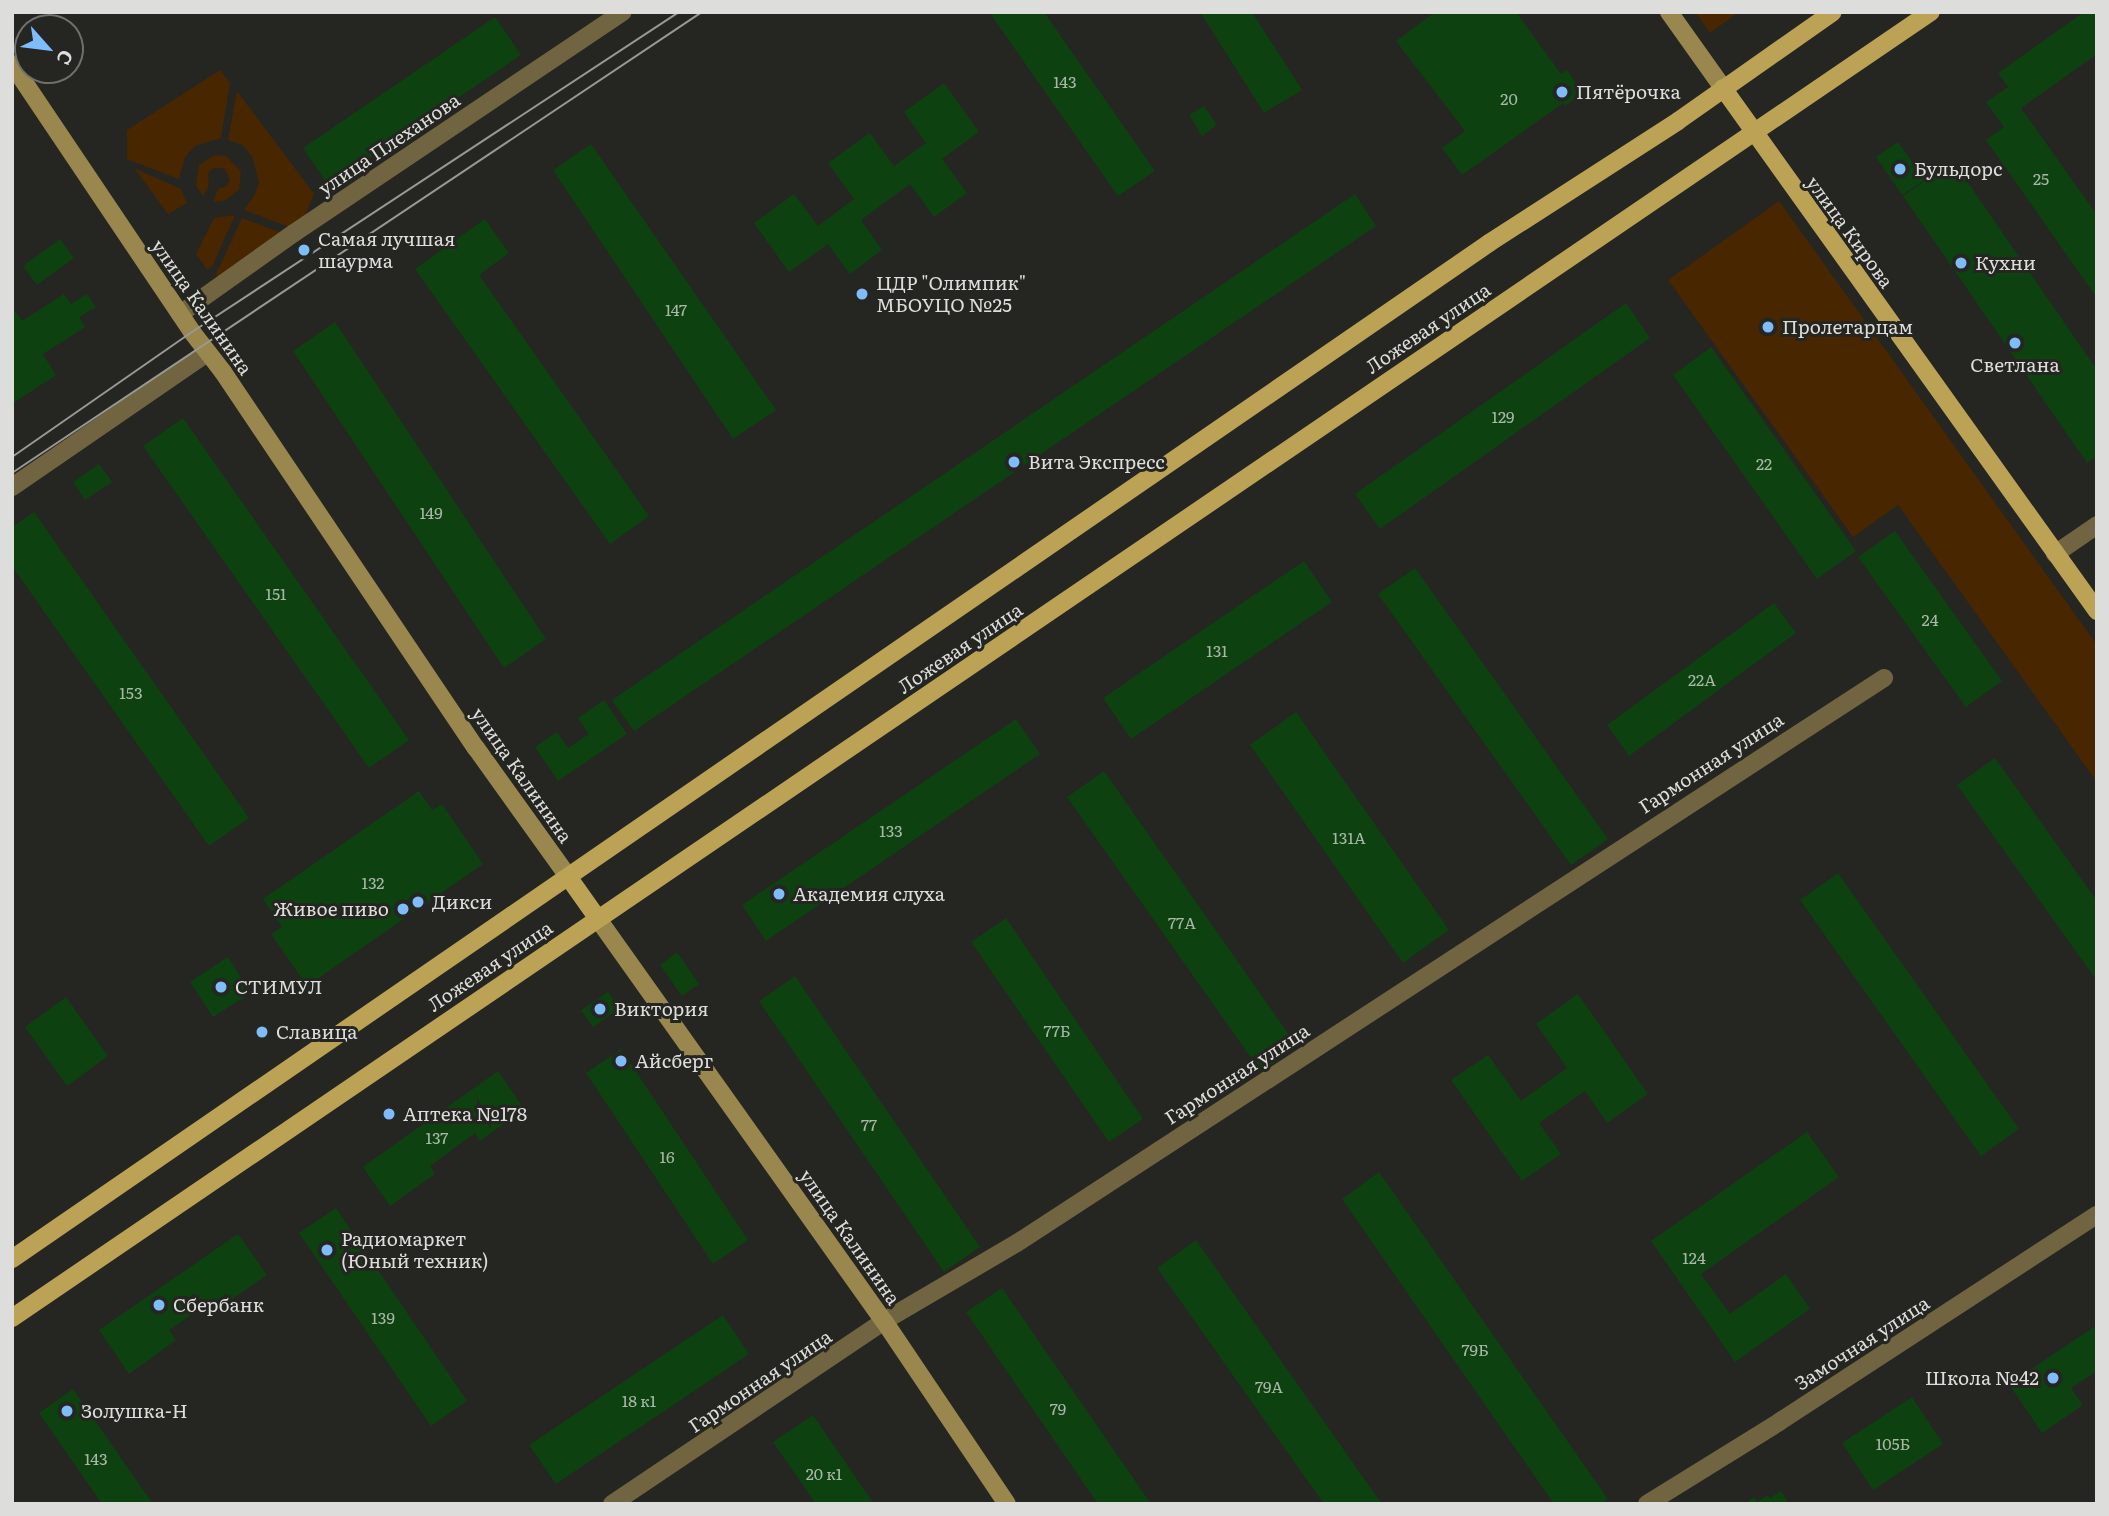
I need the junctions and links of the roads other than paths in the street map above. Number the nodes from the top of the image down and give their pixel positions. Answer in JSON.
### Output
{"nodes":[{"id":1,"x":623,"y":12,"type":"edge"},
{"id":2,"x":1670,"y":12,"type":"edge"},
{"id":3,"x":1833,"y":12,"type":"edge"},
{"id":4,"x":1931,"y":12,"type":"edge"},
{"id":5,"x":12,"y":64,"type":"edge"},
{"id":6,"x":1723,"y":88,"type":"junction"},
{"id":7,"x":1754,"y":133,"type":"junction"},
{"id":8,"x":180,"y":314,"type":"junction"},
{"id":9,"x":207,"y":353,"type":"junction"},
{"id":10,"x":12,"y":487,"type":"edge"},
{"id":11,"x":2097,"y":524,"type":"edge"},
{"id":12,"x":2055,"y":554,"type":"junction"},
{"id":13,"x":2097,"y":611,"type":"edge"},
{"id":14,"x":1884,"y":678,"type":"dead end"},
{"id":15,"x":569,"y":878,"type":"junction"},
{"id":16,"x":598,"y":919,"type":"junction"},
{"id":17,"x":2097,"y":1215,"type":"edge"},
{"id":18,"x":12,"y":1259,"type":"edge"},
{"id":19,"x":12,"y":1318,"type":"edge"},
{"id":20,"x":884,"y":1321,"type":"junction"},
{"id":21,"x":612,"y":1504,"type":"edge"},
{"id":22,"x":1007,"y":1504,"type":"edge"},
{"id":23,"x":1647,"y":1504,"type":"edge"}],
"edges":[{"from":1,"to":8,"type":"street","name":"улица Плеханова"},
{"from":2,"to":6,"type":"street","name":"улица Кирова"},
{"from":3,"to":6,"type":"main road","name":"Ложевая улица"},
{"from":4,"to":7,"type":"main road","name":"Ложевая улица"},
{"from":5,"to":8,"type":"street","name":"улица Калинина"},
{"from":6,"to":7,"type":"main road","name":"улица Кирова"},
{"from":6,"to":15,"type":"main road","name":"Ложевая улица"},
{"from":7,"to":12,"type":"main road","name":"улица Кирова"},
{"from":7,"to":16,"type":"main road","name":"Ложевая улица"},
{"from":8,"to":9,"type":"street","name":"улица Калинина"},
{"from":9,"to":10,"type":"street"},
{"from":9,"to":15,"type":"street","name":"улица Калинина"},
{"from":11,"to":12,"type":"street"},
{"from":12,"to":13,"type":"main road","name":"улица Кирова"},
{"from":14,"to":20,"type":"street","name":"Гармонная улица"},
{"from":15,"to":16,"type":"main road","name":"улица Калинина"},
{"from":15,"to":18,"type":"main road","name":"Ложевая улица"},
{"from":16,"to":19,"type":"main road","name":"Ложевая улица"},
{"from":16,"to":20,"type":"street","name":"улица Калинина"},
{"from":17,"to":23,"type":"street","name":"Замочная улица"},
{"from":20,"to":21,"type":"street","name":"Гармонная улица"},
{"from":20,"to":22,"type":"street","name":"улица Калинина"}]}
